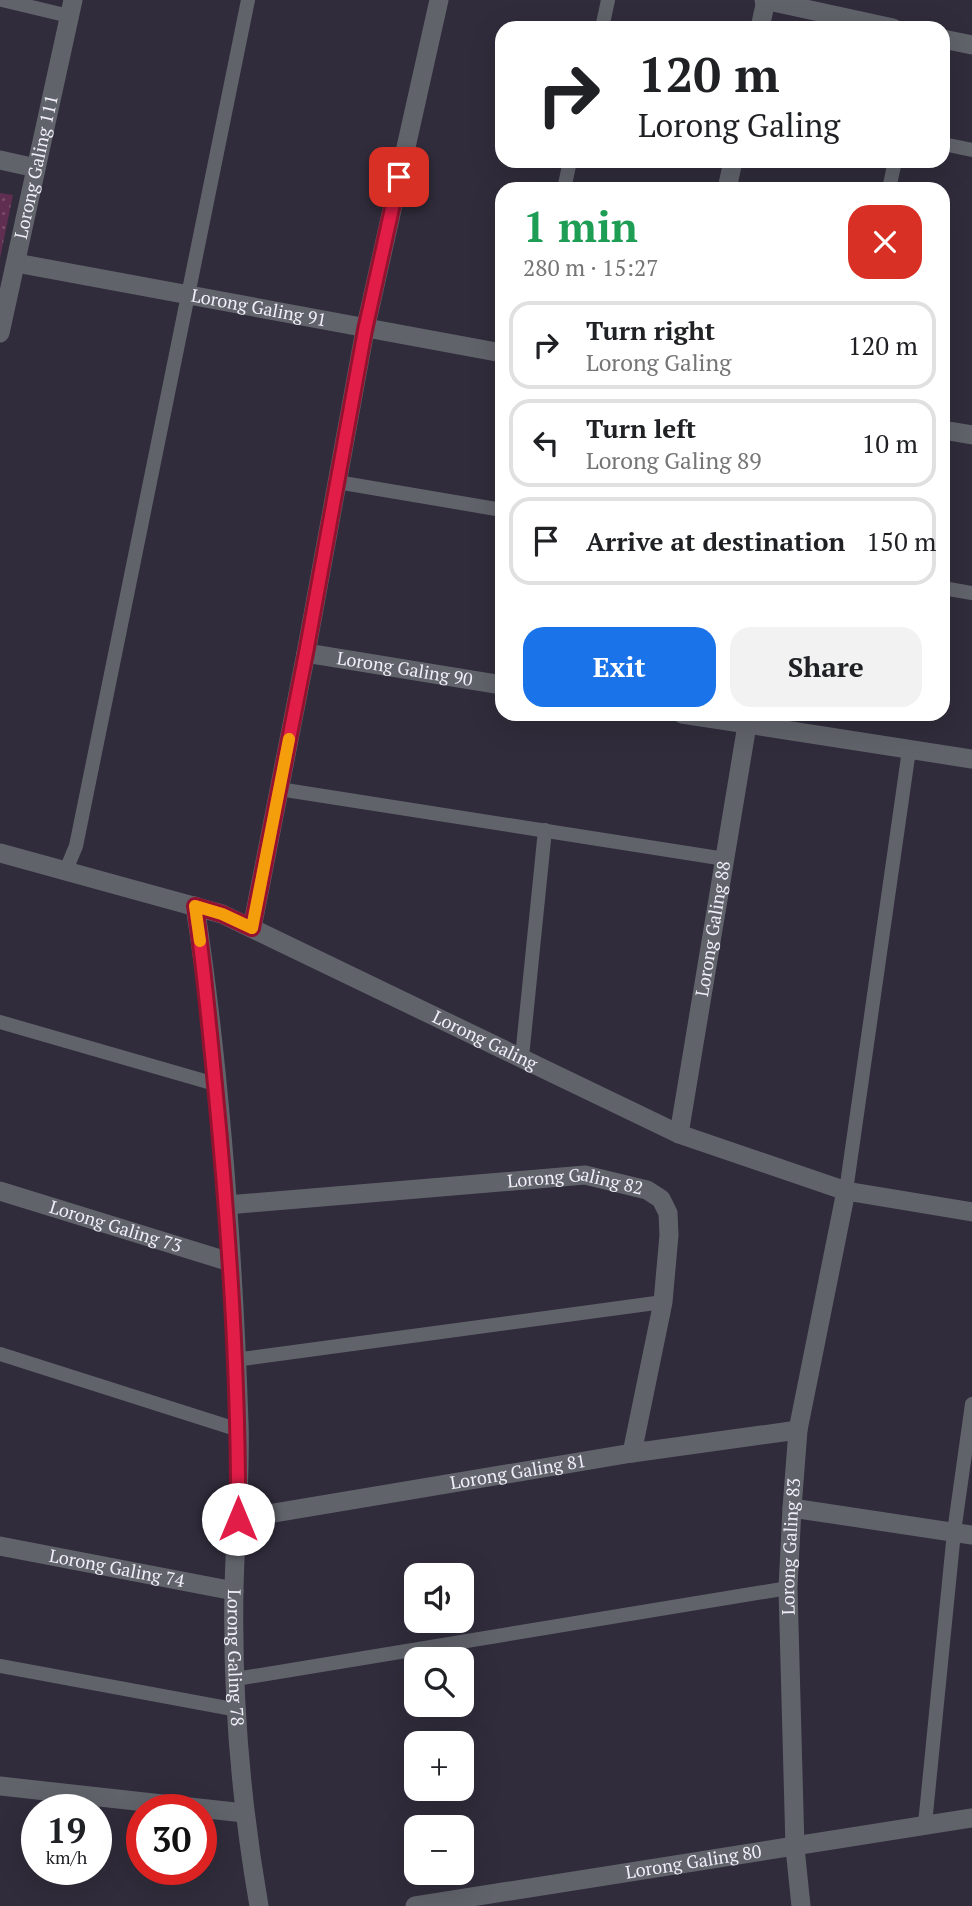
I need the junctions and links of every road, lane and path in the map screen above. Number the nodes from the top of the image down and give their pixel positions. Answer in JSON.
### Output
{"nodes":[{"id":1,"x":2,"y":0,"type":"edge"},
{"id":2,"x":248,"y":0,"type":"edge"},
{"id":3,"x":439,"y":0,"type":"edge"},
{"id":4,"x":608,"y":0,"type":"edge"},
{"id":5,"x":765,"y":0,"type":"edge"},
{"id":6,"x":71,"y":8,"type":"edge"},
{"id":7,"x":604,"y":21,"type":"edge"},
{"id":8,"x":761,"y":21,"type":"edge"},
{"id":9,"x":861,"y":21,"type":"edge"},
{"id":10,"x":950,"y":40,"type":"edge"},
{"id":11,"x":972,"y":45,"type":"edge"},
{"id":12,"x":950,"y":145,"type":"edge"},
{"id":13,"x":972,"y":150,"type":"edge"},
{"id":14,"x":0,"y":160,"type":"edge"},
{"id":15,"x":36,"y":168,"type":"junction"},
{"id":16,"x":16,"y":262,"type":"junction"},
{"id":17,"x":189,"y":295,"type":"junction"},
{"id":18,"x":365,"y":330,"type":"junction"},
{"id":19,"x":0,"y":334,"type":"edge"},
{"id":20,"x":495,"y":352,"type":"edge"},
{"id":21,"x":950,"y":431,"type":"edge"},
{"id":22,"x":972,"y":435,"type":"edge"},
{"id":23,"x":337,"y":482,"type":"junction"},
{"id":24,"x":495,"y":509,"type":"edge"},
{"id":25,"x":950,"y":589,"type":"edge"},
{"id":26,"x":972,"y":593,"type":"edge"},
{"id":27,"x":306,"y":653,"type":"junction"},
{"id":28,"x":495,"y":684,"type":"edge"},
{"id":29,"x":728,"y":721,"type":"edge"},
{"id":30,"x":747,"y":724,"type":"junction"},
{"id":31,"x":909,"y":750,"type":"junction"},
{"id":32,"x":972,"y":759,"type":"edge"},
{"id":33,"x":279,"y":789,"type":"junction"},
{"id":34,"x":545,"y":831,"type":"junction"},
{"id":35,"x":0,"y":853,"type":"edge"},
{"id":36,"x":725,"y":859,"type":"junction"},
{"id":37,"x":66,"y":870,"type":"junction"},
{"id":38,"x":195,"y":906,"type":"junction"},
{"id":39,"x":252,"y":928,"type":"junction"},
{"id":40,"x":0,"y":1022,"type":"edge"},
{"id":41,"x":522,"y":1056,"type":"junction"},
{"id":42,"x":215,"y":1084,"type":"junction"},
{"id":43,"x":680,"y":1134,"type":"junction"},
{"id":44,"x":0,"y":1191,"type":"edge"},
{"id":45,"x":846,"y":1191,"type":"junction"},
{"id":46,"x":227,"y":1205,"type":"junction"},
{"id":47,"x":972,"y":1212,"type":"edge"},
{"id":48,"x":230,"y":1262,"type":"junction"},
{"id":49,"x":663,"y":1302,"type":"junction"},
{"id":50,"x":0,"y":1354,"type":"edge"},
{"id":51,"x":235,"y":1360,"type":"junction"},
{"id":52,"x":972,"y":1404,"type":"edge"},
{"id":53,"x":239,"y":1430,"type":"junction"},
{"id":54,"x":798,"y":1430,"type":"junction"},
{"id":55,"x":632,"y":1452,"type":"junction"},
{"id":56,"x":792,"y":1508,"type":"junction"},
{"id":57,"x":238,"y":1519,"type":"junction"},
{"id":58,"x":963,"y":1533,"type":"edge"},
{"id":59,"x":0,"y":1546,"type":"edge"},
{"id":60,"x":788,"y":1588,"type":"junction"},
{"id":61,"x":234,"y":1591,"type":"junction"},
{"id":62,"x":0,"y":1666,"type":"edge"},
{"id":63,"x":236,"y":1679,"type":"junction"},
{"id":64,"x":238,"y":1710,"type":"junction"},
{"id":65,"x":0,"y":1786,"type":"edge"},
{"id":66,"x":244,"y":1813,"type":"junction"},
{"id":67,"x":972,"y":1818,"type":"edge"},
{"id":68,"x":925,"y":1824,"type":"junction"},
{"id":69,"x":795,"y":1848,"type":"junction"},
{"id":70,"x":259,"y":1906,"type":"edge"},
{"id":71,"x":415,"y":1906,"type":"edge"},
{"id":72,"x":800,"y":1906,"type":"edge"}],
"edges":[{"from":1,"to":6,"type":"lane"},
{"from":2,"to":17,"type":"lane"},
{"from":3,"to":18,"type":"street"},
{"from":4,"to":7,"type":"lane"},
{"from":5,"to":8,"type":"street"},
{"from":5,"to":9,"type":"street"},
{"from":6,"to":15,"type":"street","name":"Lorong Galing 111"},
{"from":10,"to":11,"type":"street"},
{"from":12,"to":13,"type":"lane"},
{"from":14,"to":15,"type":"street"},
{"from":15,"to":16,"type":"street","name":"Lorong Galing 111"},
{"from":16,"to":17,"type":"street","name":"Lorong Galing 91"},
{"from":16,"to":19,"type":"street","name":"Lorong Galing 111"},
{"from":17,"to":18,"type":"street","name":"Lorong Galing 91"},
{"from":17,"to":37,"type":"lane"},
{"from":18,"to":20,"type":"street","name":"Lorong Galing 91"},
{"from":18,"to":23,"type":"street"},
{"from":21,"to":22,"type":"street"},
{"from":23,"to":24,"type":"lane"},
{"from":23,"to":27,"type":"street"},
{"from":25,"to":26,"type":"lane"},
{"from":27,"to":28,"type":"street","name":"Lorong Galing 90"},
{"from":27,"to":33,"type":"street"},
{"from":29,"to":30,"type":"street"},
{"from":30,"to":31,"type":"street"},
{"from":30,"to":36,"type":"street","name":"Lorong Galing 88"},
{"from":31,"to":32,"type":"street"},
{"from":31,"to":45,"type":"lane"},
{"from":33,"to":34,"type":"lane"},
{"from":33,"to":39,"type":"street"},
{"from":34,"to":36,"type":"lane"},
{"from":34,"to":41,"type":"lane"},
{"from":35,"to":37,"type":"street","name":"Lorong Galing"},
{"from":36,"to":43,"type":"street","name":"Lorong Galing 88"},
{"from":37,"to":38,"type":"street","name":"Lorong Galing"},
{"from":38,"to":39,"type":"street","name":"Lorong Galing"},
{"from":38,"to":42,"type":"street","name":"Lorong Galing 78"},
{"from":39,"to":41,"type":"street","name":"Lorong Galing"},
{"from":40,"to":42,"type":"lane"},
{"from":41,"to":43,"type":"street","name":"Lorong Galing"},
{"from":42,"to":46,"type":"street","name":"Lorong Galing 78"},
{"from":43,"to":45,"type":"street","name":"Lorong Galing"},
{"from":44,"to":48,"type":"street","name":"Lorong Galing 73"},
{"from":45,"to":47,"type":"street","name":"Lorong Galing"},
{"from":45,"to":54,"type":"street","name":"Lorong Galing 83"},
{"from":46,"to":48,"type":"street","name":"Lorong Galing 78"},
{"from":46,"to":49,"type":"street","name":"Lorong Galing 82"},
{"from":48,"to":51,"type":"street","name":"Lorong Galing 78"},
{"from":49,"to":51,"type":"lane"},
{"from":49,"to":55,"type":"street","name":"Lorong Galing 82"},
{"from":50,"to":53,"type":"lane"},
{"from":51,"to":53,"type":"street","name":"Lorong Galing 78"},
{"from":52,"to":58,"type":"lane"},
{"from":53,"to":57,"type":"street","name":"Lorong Galing 78"},
{"from":54,"to":55,"type":"street","name":"Lorong Galing 81"},
{"from":54,"to":56,"type":"street","name":"Lorong Galing 83"},
{"from":55,"to":57,"type":"street","name":"Lorong Galing 81"},
{"from":56,"to":58,"type":"street"},
{"from":56,"to":60,"type":"street","name":"Lorong Galing 83"},
{"from":57,"to":61,"type":"street","name":"Lorong Galing 78"},
{"from":58,"to":68,"type":"lane"},
{"from":59,"to":61,"type":"street","name":"Lorong Galing 74"},
{"from":60,"to":63,"type":"lane"},
{"from":60,"to":69,"type":"street","name":"Lorong Galing 83"},
{"from":61,"to":63,"type":"street","name":"Lorong Galing 78"},
{"from":62,"to":64,"type":"lane"},
{"from":63,"to":64,"type":"street","name":"Lorong Galing 78"},
{"from":64,"to":66,"type":"street","name":"Lorong Galing 78"},
{"from":65,"to":66,"type":"street"},
{"from":66,"to":70,"type":"street","name":"Lorong Galing 78"},
{"from":67,"to":68,"type":"street","name":"Lorong Galing 80"},
{"from":68,"to":69,"type":"street","name":"Lorong Galing 80"},
{"from":69,"to":71,"type":"street","name":"Lorong Galing 80"},
{"from":69,"to":72,"type":"street","name":"Lorong Galing 83"}]}
